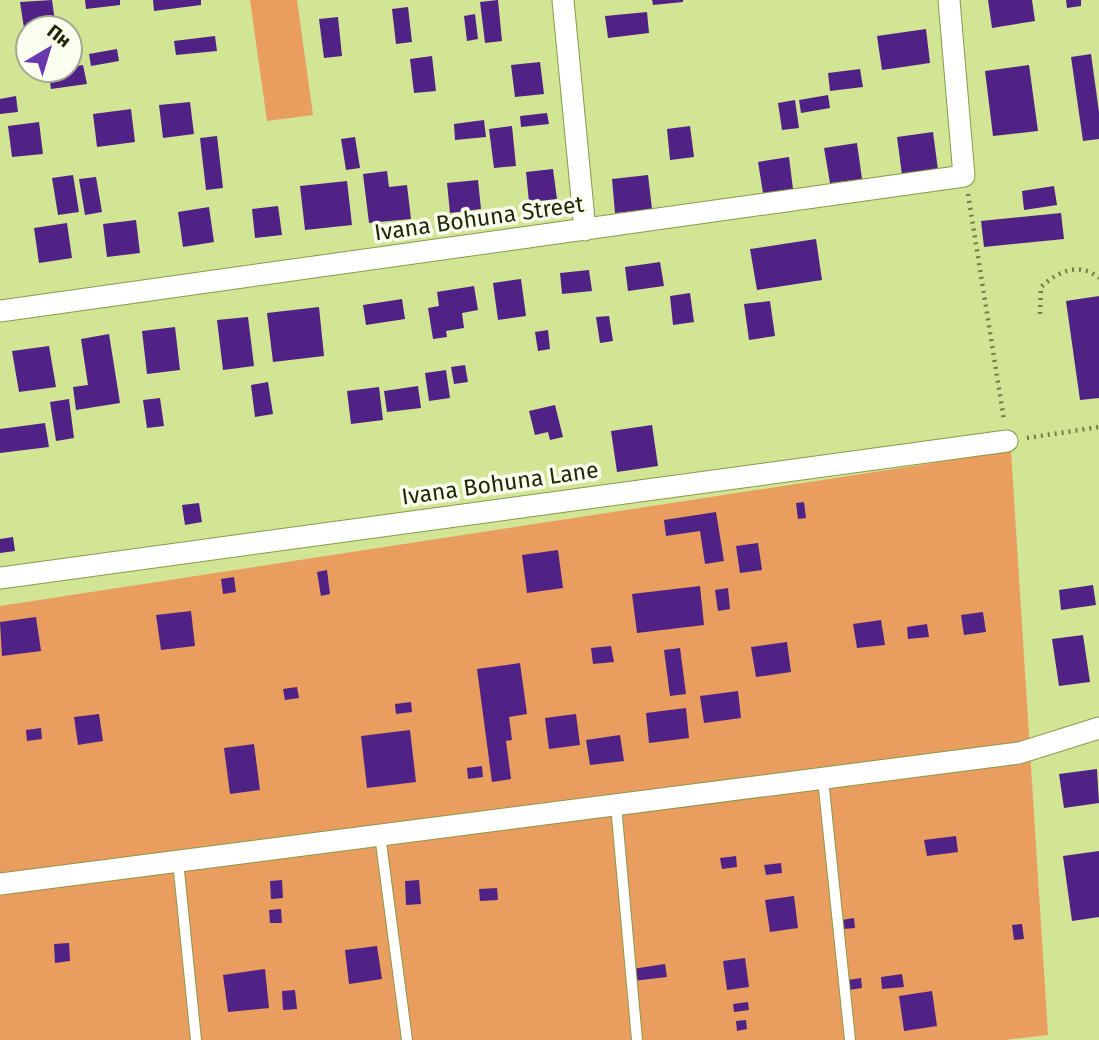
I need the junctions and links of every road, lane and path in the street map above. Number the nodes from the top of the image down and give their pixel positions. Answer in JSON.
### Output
{"nodes":[{"id":1,"x":563,"y":0,"type":"edge"},
{"id":2,"x":948,"y":0,"type":"edge"},
{"id":3,"x":964,"y":176,"type":"junction"},
{"id":4,"x":585,"y":230,"type":"junction"},
{"id":5,"x":1099,"y":278,"type":"edge"},
{"id":6,"x":0,"y":310,"type":"edge"},
{"id":7,"x":1040,"y":314,"type":"dead end"},
{"id":8,"x":1099,"y":427,"type":"edge"},
{"id":9,"x":1007,"y":441,"type":"junction"},
{"id":10,"x":0,"y":578,"type":"edge"},
{"id":11,"x":1099,"y":728,"type":"edge"},
{"id":12,"x":823,"y":779,"type":"junction"},
{"id":13,"x":616,"y":805,"type":"junction"},
{"id":14,"x":380,"y":835,"type":"junction"},
{"id":15,"x":178,"y":861,"type":"junction"},
{"id":16,"x":0,"y":884,"type":"edge"},
{"id":17,"x":196,"y":1040,"type":"edge"},
{"id":18,"x":407,"y":1040,"type":"edge"},
{"id":19,"x":637,"y":1040,"type":"edge"},
{"id":20,"x":850,"y":1040,"type":"edge"}],
"edges":[{"from":1,"to":4,"type":"street"},
{"from":2,"to":3,"type":"street"},
{"from":3,"to":4,"type":"street","name":"Ivana Bohuna Street"},
{"from":3,"to":9,"type":"path"},
{"from":4,"to":6,"type":"street","name":"Ivana Bohuna Street"},
{"from":5,"to":7,"type":"path"},
{"from":8,"to":9,"type":"path"},
{"from":9,"to":10,"type":"street","name":"Ivana Bohuna Lane"},
{"from":11,"to":12,"type":"street"},
{"from":12,"to":13,"type":"street"},
{"from":12,"to":20,"type":"lane"},
{"from":13,"to":14,"type":"street"},
{"from":13,"to":19,"type":"lane"},
{"from":14,"to":15,"type":"street"},
{"from":14,"to":18,"type":"lane"},
{"from":15,"to":16,"type":"street"},
{"from":15,"to":17,"type":"lane"}]}
